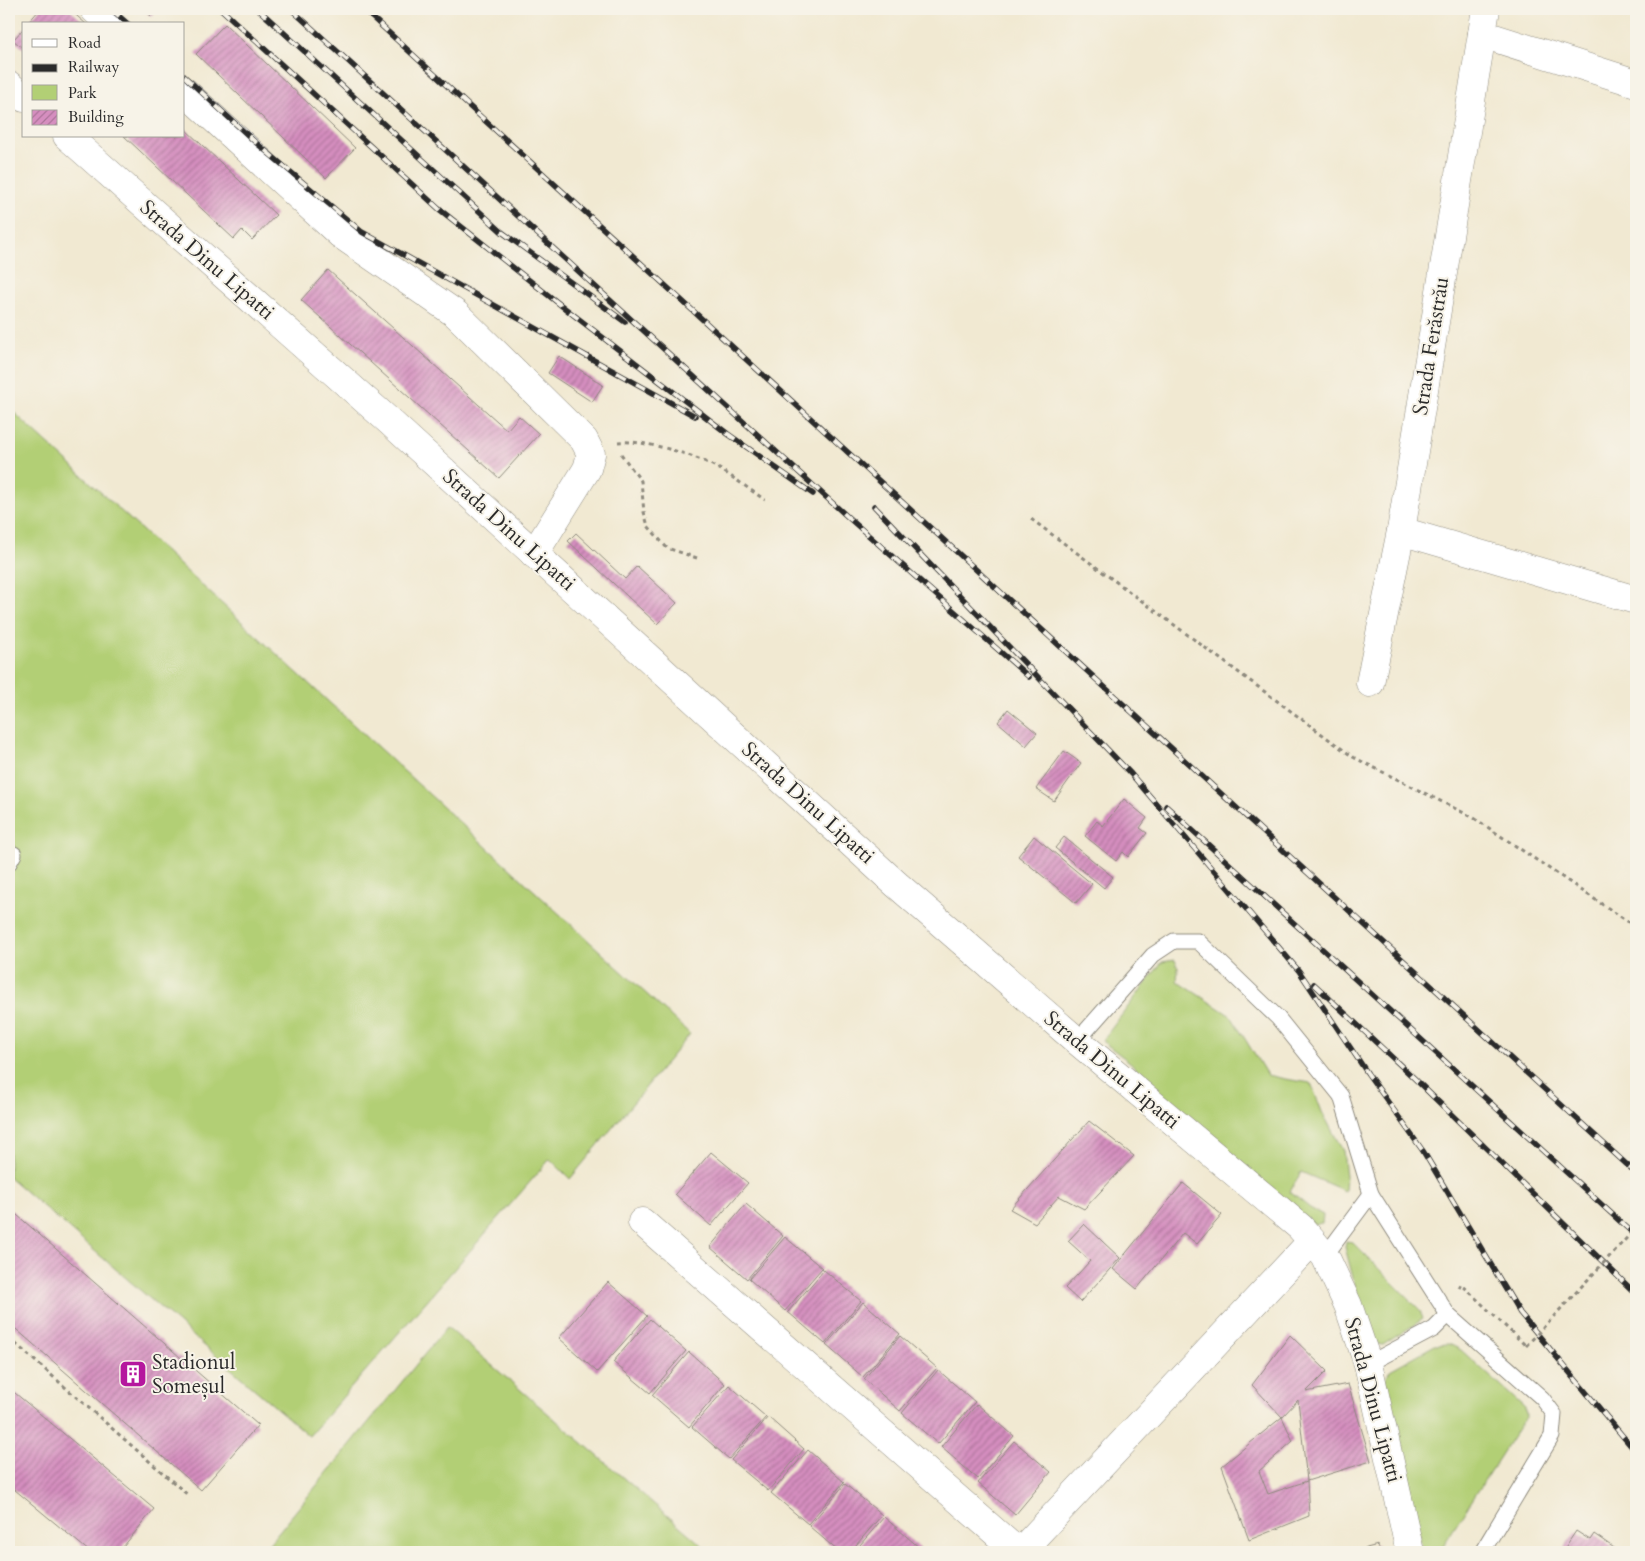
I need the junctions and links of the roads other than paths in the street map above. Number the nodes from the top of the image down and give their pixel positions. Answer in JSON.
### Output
{"nodes":[{"id":1,"x":94,"y":9,"type":"edge"},
{"id":2,"x":1484,"y":21,"type":"edge"},
{"id":3,"x":108,"y":22,"type":"edge"},
{"id":4,"x":1636,"y":83,"type":"edge"},
{"id":5,"x":9,"y":85,"type":"edge"},
{"id":6,"x":185,"y":93,"type":"edge"},
{"id":7,"x":22,"y":96,"type":"edge"},
{"id":8,"x":69,"y":138,"type":"edge"},
{"id":9,"x":1401,"y":531,"type":"junction"},
{"id":10,"x":534,"y":554,"type":"junction"},
{"id":11,"x":1636,"y":600,"type":"edge"},
{"id":12,"x":1370,"y":683,"type":"dead end"},
{"id":13,"x":1077,"y":1041,"type":"junction"},
{"id":14,"x":1371,"y":1194,"type":"junction"},
{"id":15,"x":642,"y":1222,"type":"dead end"},
{"id":16,"x":1318,"y":1248,"type":"junction"},
{"id":17,"x":1448,"y":1315,"type":"junction"},
{"id":18,"x":1368,"y":1364,"type":"junction"},
{"id":19,"x":1019,"y":1552,"type":"edge"},
{"id":20,"x":1410,"y":1552,"type":"edge"},
{"id":21,"x":1482,"y":1552,"type":"edge"}],
"edges":[{"from":1,"to":3,"type":"street"},
{"from":2,"to":4,"type":"street"},
{"from":2,"to":9,"type":"street","name":"Strada Ferăstrău"},
{"from":5,"to":7,"type":"street"},
{"from":6,"to":10,"type":"street"},
{"from":8,"to":10,"type":"street","name":"Strada Dinu Lipatti"},
{"from":9,"to":11,"type":"street"},
{"from":9,"to":12,"type":"street","name":"Strada Ferăstrău"},
{"from":10,"to":13,"type":"street","name":"Strada Dinu Lipatti"},
{"from":13,"to":14,"type":"lane"},
{"from":13,"to":16,"type":"street","name":"Strada Dinu Lipatti"},
{"from":14,"to":16,"type":"lane"},
{"from":14,"to":17,"type":"lane"},
{"from":15,"to":19,"type":"street"},
{"from":16,"to":18,"type":"street","name":"Strada Dinu Lipatti"},
{"from":16,"to":19,"type":"street"},
{"from":17,"to":18,"type":"lane"},
{"from":17,"to":21,"type":"lane"},
{"from":18,"to":20,"type":"street","name":"Strada Dinu Lipatti"}]}
